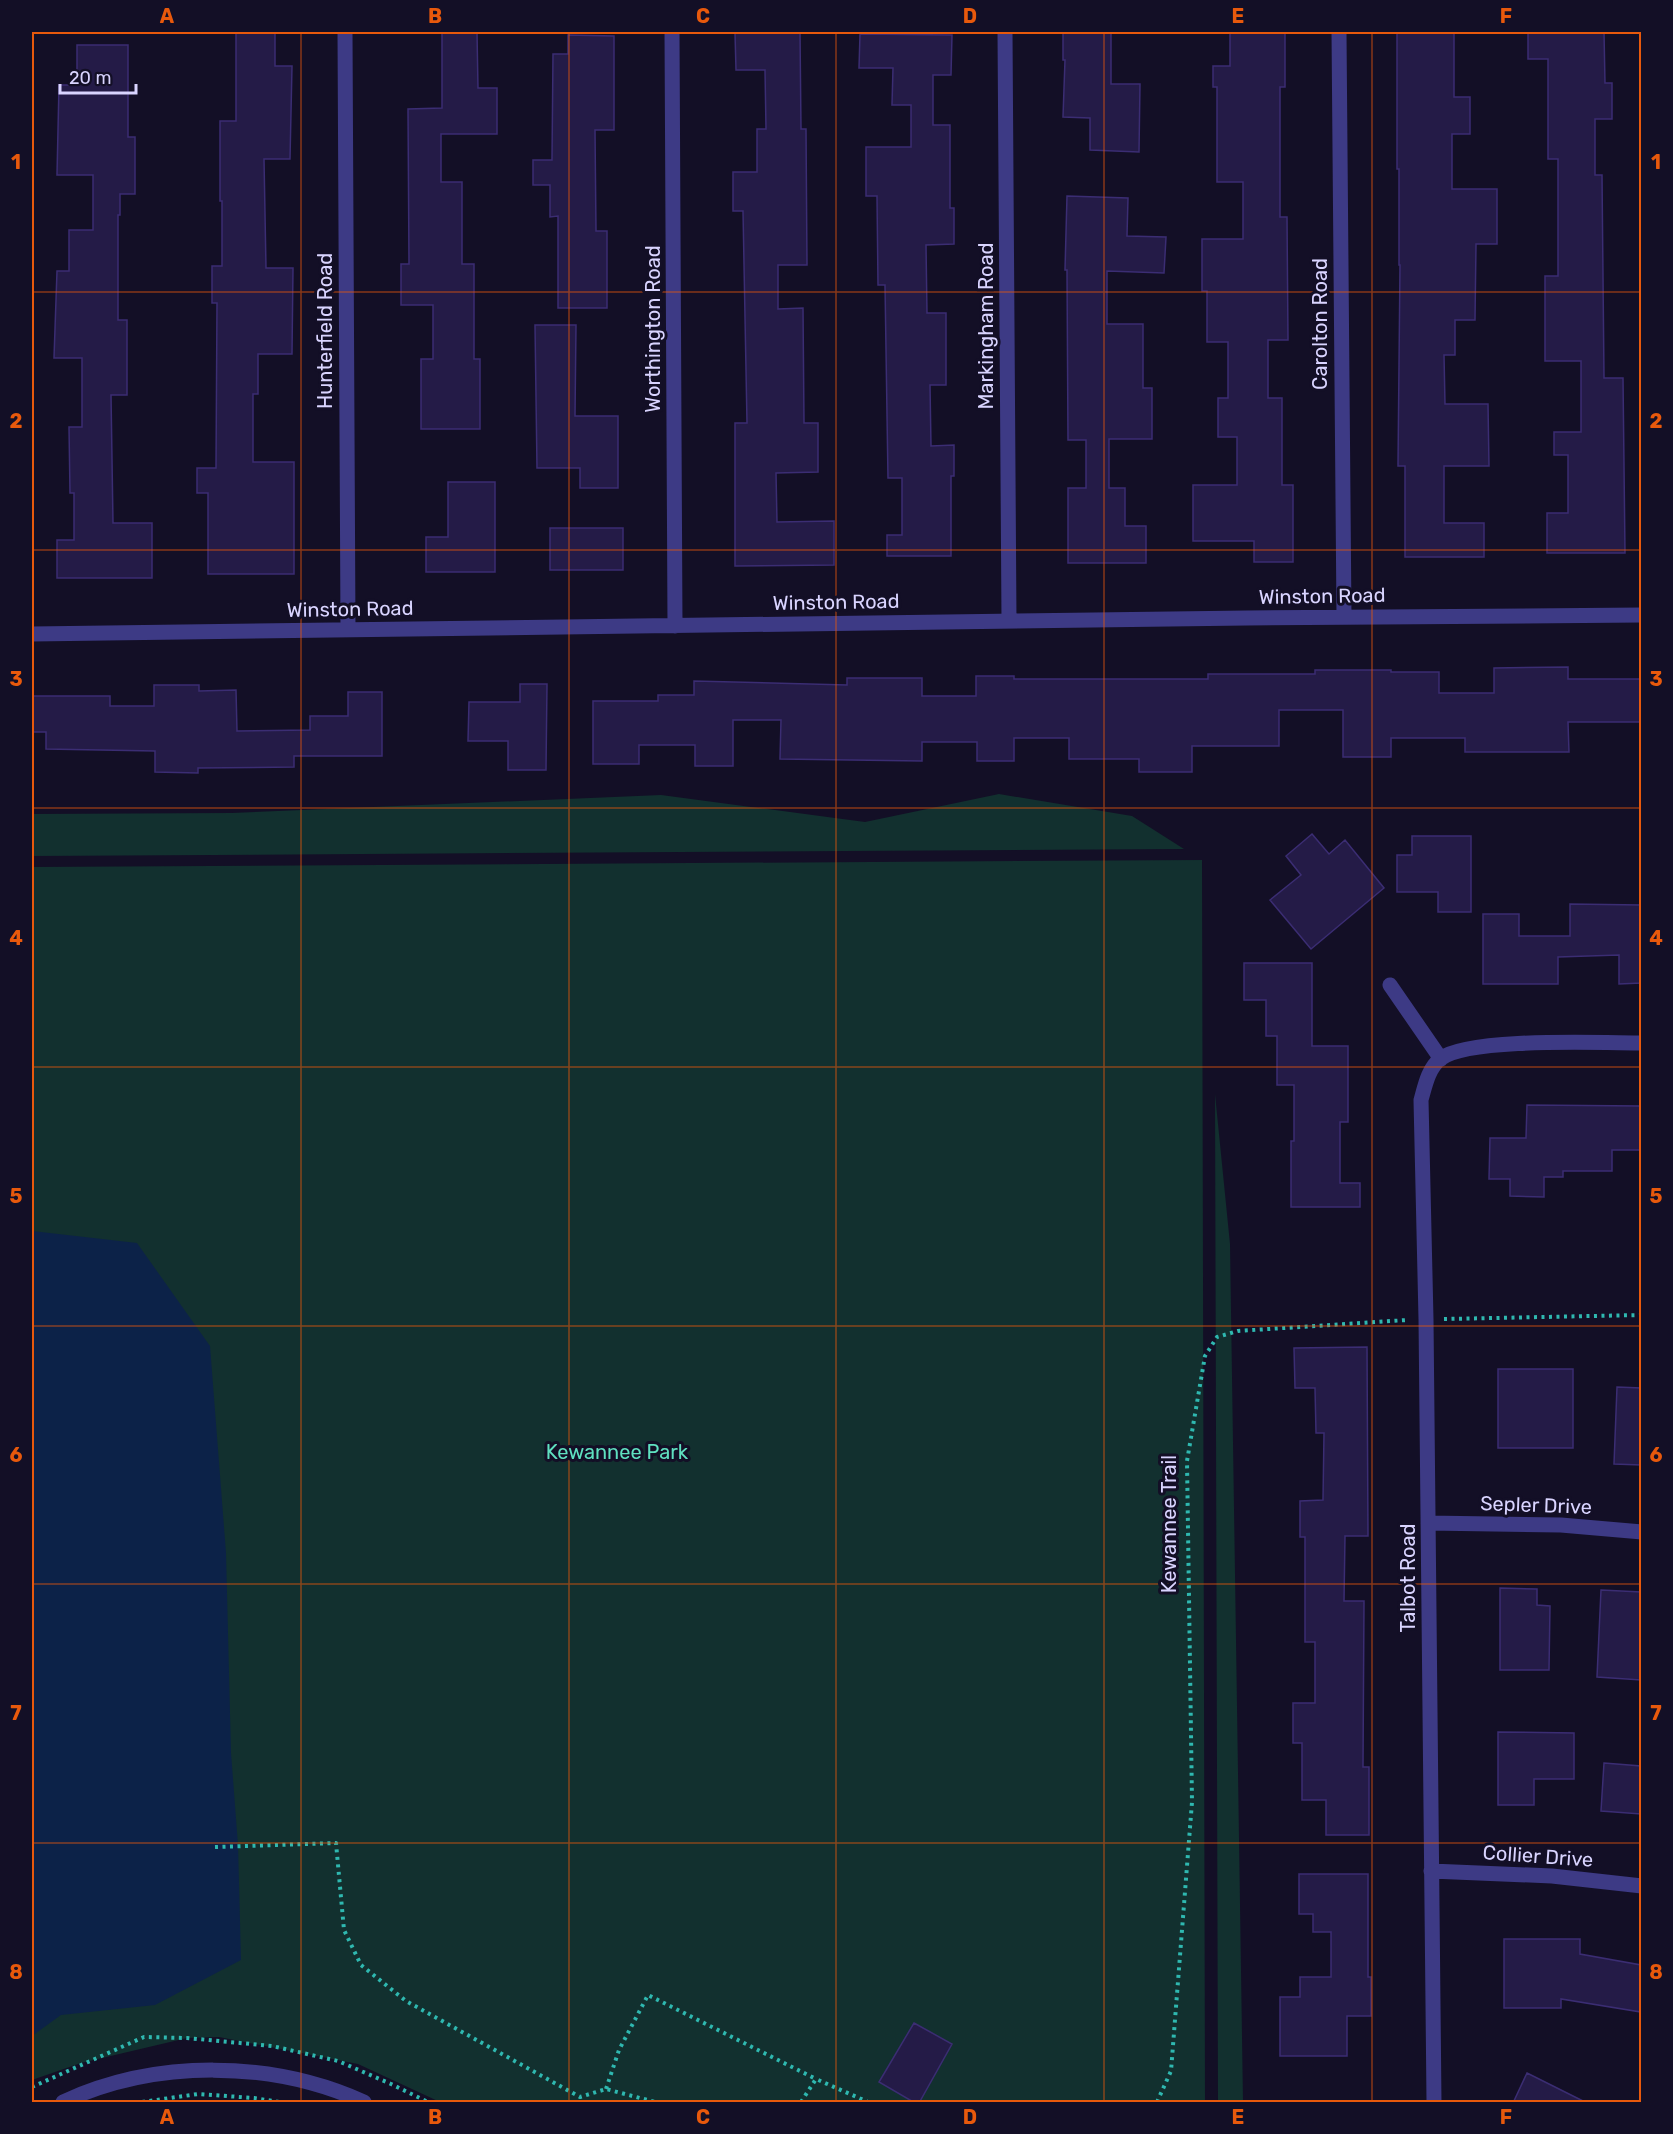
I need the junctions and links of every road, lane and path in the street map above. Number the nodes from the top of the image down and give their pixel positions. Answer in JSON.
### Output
{"nodes":[{"id":1,"x":345,"y":32,"type":"edge"},
{"id":2,"x":672,"y":32,"type":"edge"},
{"id":3,"x":1005,"y":32,"type":"edge"},
{"id":4,"x":1339,"y":32,"type":"edge"},
{"id":5,"x":1641,"y":615,"type":"edge"},
{"id":6,"x":1344,"y":617,"type":"junction"},
{"id":7,"x":1009,"y":621,"type":"junction"},
{"id":8,"x":675,"y":626,"type":"junction"},
{"id":9,"x":348,"y":630,"type":"junction"},
{"id":10,"x":32,"y":634,"type":"edge"},
{"id":11,"x":1390,"y":985,"type":"dead end"},
{"id":12,"x":1641,"y":1043,"type":"edge"},
{"id":13,"x":1441,"y":1059,"type":"junction"},
{"id":14,"x":1641,"y":1315,"type":"edge"},
{"id":15,"x":1426,"y":1319,"type":"junction"},
{"id":16,"x":1428,"y":1523,"type":"junction"},
{"id":17,"x":1641,"y":1532,"type":"edge"},
{"id":18,"x":215,"y":1846,"type":"dead end"},
{"id":19,"x":1431,"y":1871,"type":"junction"},
{"id":20,"x":1641,"y":1886,"type":"edge"},
{"id":21,"x":816,"y":2079,"type":"junction"},
{"id":22,"x":606,"y":2089,"type":"junction"},
{"id":23,"x":63,"y":2103,"type":"edge"},
{"id":24,"x":142,"y":2103,"type":"edge"},
{"id":25,"x":279,"y":2103,"type":"edge"},
{"id":26,"x":364,"y":2103,"type":"edge"},
{"id":27,"x":655,"y":2103,"type":"edge"},
{"id":28,"x":801,"y":2103,"type":"edge"},
{"id":29,"x":868,"y":2103,"type":"edge"},
{"id":30,"x":1157,"y":2103,"type":"edge"},
{"id":31,"x":1434,"y":2103,"type":"edge"}],
"edges":[{"from":1,"to":9,"type":"street","name":"Hunterfield Road"},
{"from":2,"to":8,"type":"street","name":"Worthington Road"},
{"from":3,"to":7,"type":"street","name":"Markingham Road"},
{"from":4,"to":6,"type":"street","name":"Carolton Road"},
{"from":5,"to":6,"type":"street","name":"Winston Road"},
{"from":6,"to":7,"type":"street","name":"Winston Road"},
{"from":7,"to":8,"type":"street","name":"Winston Road"},
{"from":8,"to":9,"type":"street","name":"Winston Road"},
{"from":9,"to":10,"type":"street","name":"Winston Road"},
{"from":11,"to":13,"type":"street"},
{"from":12,"to":13,"type":"street"},
{"from":13,"to":15,"type":"street","name":"Talbot Road"},
{"from":14,"to":15,"type":"path","name":"Kewannee Trail"},
{"from":15,"to":16,"type":"street","name":"Talbot Road"},
{"from":15,"to":30,"type":"path","name":"Kewannee Trail"},
{"from":16,"to":17,"type":"street","name":"Sepler Drive"},
{"from":16,"to":19,"type":"street","name":"Talbot Road"},
{"from":18,"to":22,"type":"path"},
{"from":19,"to":20,"type":"street","name":"Collier Drive"},
{"from":19,"to":31,"type":"street","name":"Talbot Road"},
{"from":21,"to":22,"type":"path"},
{"from":21,"to":28,"type":"path"},
{"from":21,"to":29,"type":"path"},
{"from":22,"to":27,"type":"path"},
{"from":23,"to":26,"type":"street"},
{"from":24,"to":25,"type":"path"}]}
